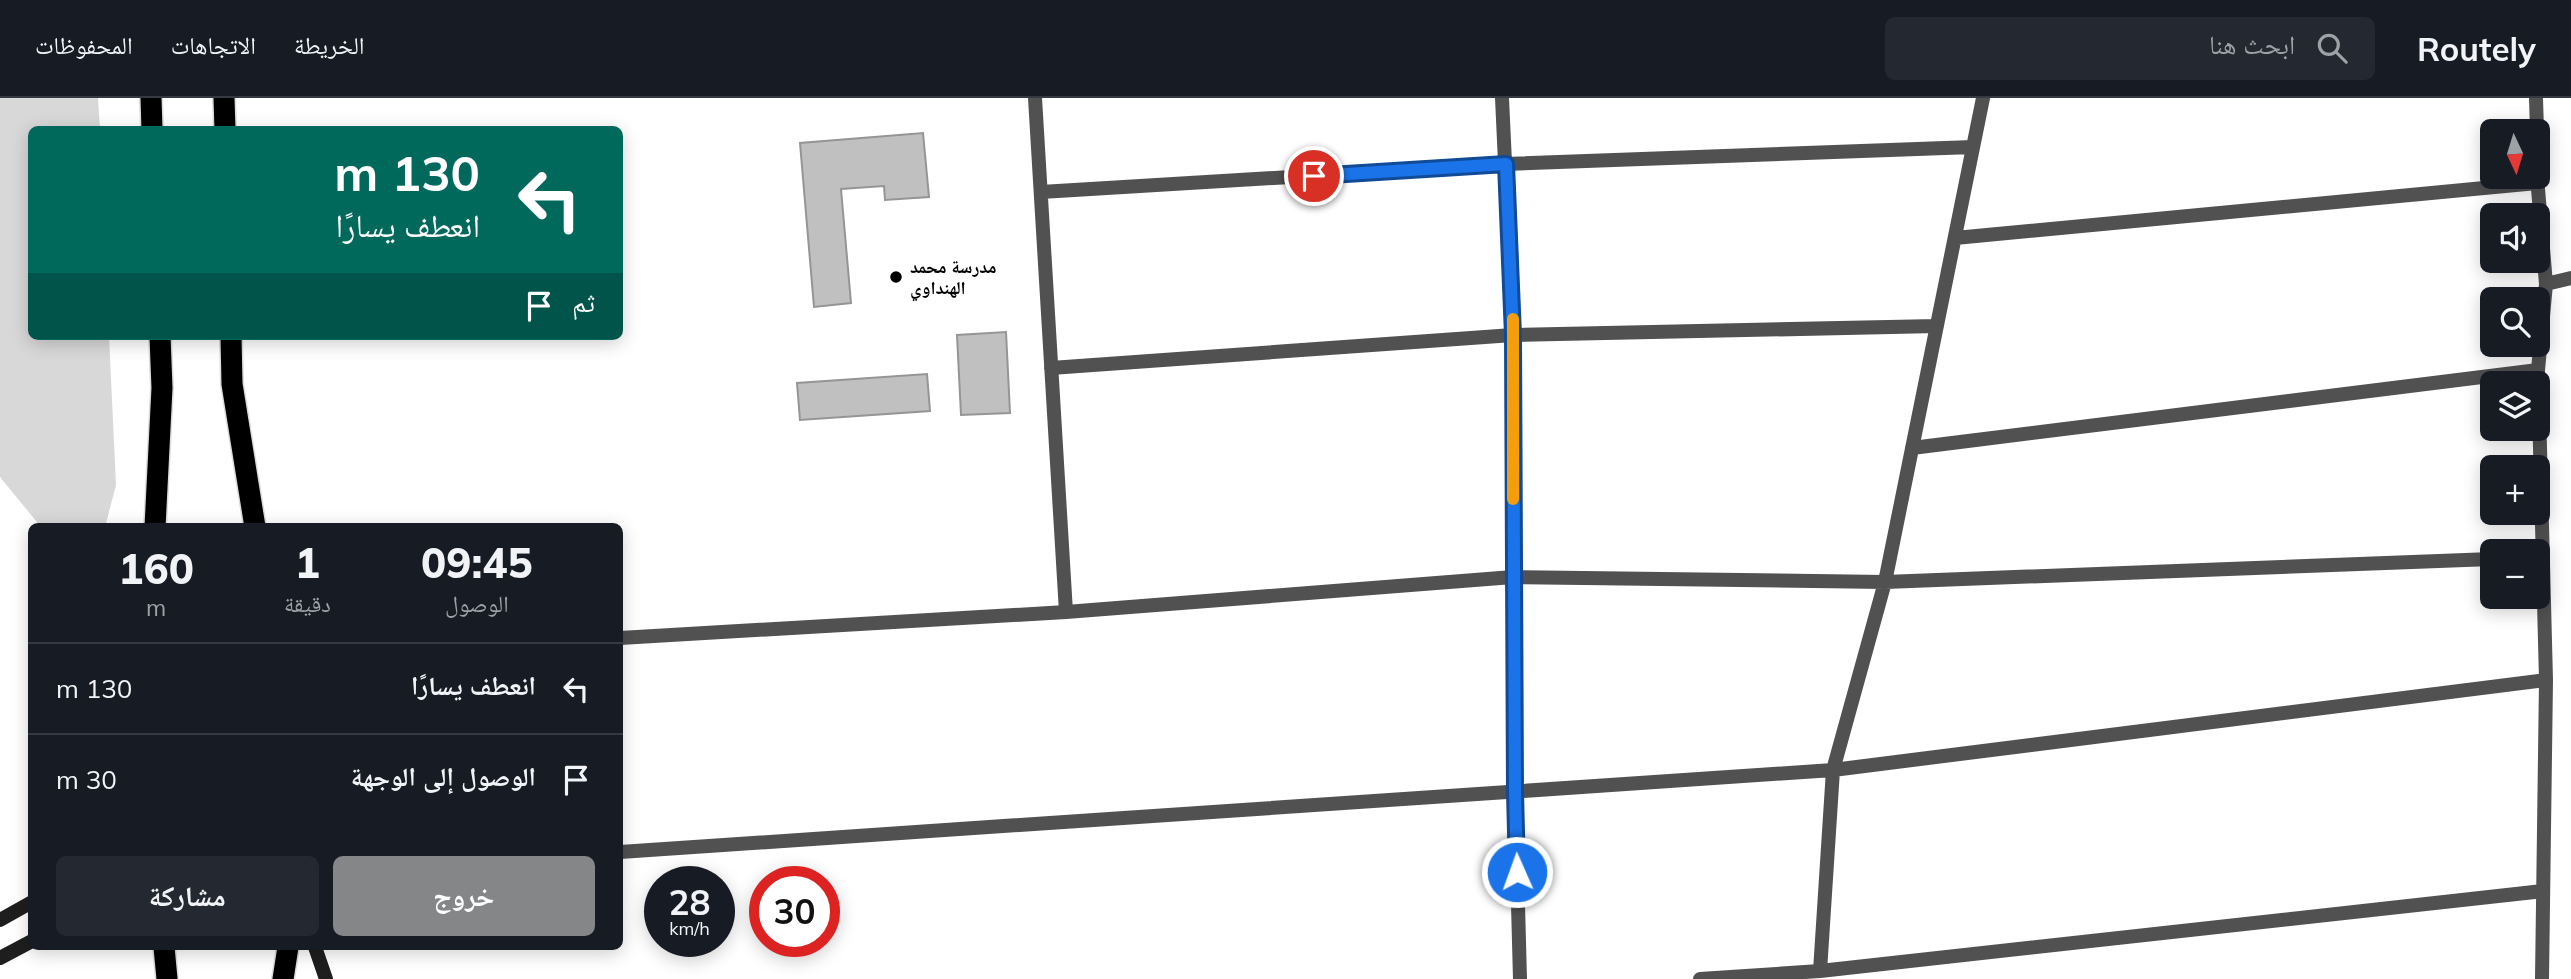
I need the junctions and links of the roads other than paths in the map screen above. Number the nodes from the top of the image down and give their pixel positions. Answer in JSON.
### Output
{"nodes":[{"id":1,"x":151,"y":98,"type":"edge"},
{"id":2,"x":224,"y":98,"type":"edge"},
{"id":3,"x":1035,"y":98,"type":"edge"},
{"id":4,"x":1502,"y":98,"type":"edge"},
{"id":5,"x":1983,"y":98,"type":"edge"},
{"id":6,"x":2536,"y":98,"type":"edge"},
{"id":7,"x":2536,"y":119,"type":"edge"},
{"id":8,"x":152,"y":126,"type":"edge"},
{"id":9,"x":225,"y":126,"type":"edge"},
{"id":10,"x":1973,"y":146,"type":"junction"},
{"id":11,"x":1506,"y":164,"type":"junction"},
{"id":12,"x":2480,"y":186,"type":"edge"},
{"id":13,"x":2538,"y":189,"type":"edge"},
{"id":14,"x":1041,"y":192,"type":"junction"},
{"id":15,"x":1955,"y":238,"type":"junction"},
{"id":16,"x":2571,"y":278,"type":"edge"},
{"id":17,"x":2546,"y":284,"type":"junction"},
{"id":18,"x":1937,"y":326,"type":"junction"},
{"id":19,"x":1513,"y":335,"type":"junction"},
{"id":20,"x":160,"y":340,"type":"edge"},
{"id":21,"x":231,"y":340,"type":"edge"},
{"id":22,"x":1051,"y":368,"type":"junction"},
{"id":23,"x":2538,"y":370,"type":"junction"},
{"id":24,"x":1912,"y":447,"type":"junction"},
{"id":25,"x":155,"y":523,"type":"edge"},
{"id":26,"x":254,"y":523,"type":"edge"},
{"id":27,"x":2540,"y":539,"type":"edge"},
{"id":28,"x":2480,"y":559,"type":"edge"},
{"id":29,"x":1513,"y":577,"type":"junction"},
{"id":30,"x":1885,"y":582,"type":"junction"},
{"id":31,"x":2543,"y":609,"type":"edge"},
{"id":32,"x":1066,"y":612,"type":"junction"},
{"id":33,"x":623,"y":638,"type":"edge"},
{"id":34,"x":2546,"y":680,"type":"junction"},
{"id":35,"x":1833,"y":770,"type":"junction"},
{"id":36,"x":1515,"y":792,"type":"junction"},
{"id":37,"x":623,"y":852,"type":"edge"},
{"id":38,"x":2543,"y":891,"type":"junction"},
{"id":39,"x":28,"y":904,"type":"edge"},
{"id":40,"x":0,"y":920,"type":"edge"},
{"id":41,"x":28,"y":943,"type":"edge"},
{"id":42,"x":164,"y":950,"type":"edge"},
{"id":43,"x":288,"y":950,"type":"edge"},
{"id":44,"x":316,"y":950,"type":"edge"},
{"id":45,"x":0,"y":958,"type":"edge"},
{"id":46,"x":1820,"y":971,"type":"junction"},
{"id":47,"x":167,"y":979,"type":"edge"},
{"id":48,"x":283,"y":979,"type":"edge"},
{"id":49,"x":326,"y":979,"type":"edge"},
{"id":50,"x":1520,"y":979,"type":"edge"},
{"id":51,"x":1700,"y":979,"type":"edge"},
{"id":52,"x":2542,"y":979,"type":"edge"}],
"edges":[{"from":1,"to":8,"type":"highway"},
{"from":2,"to":9,"type":"highway"},
{"from":3,"to":14,"type":"street"},
{"from":4,"to":11,"type":"street"},
{"from":5,"to":10,"type":"street"},
{"from":6,"to":7,"type":"street"},
{"from":10,"to":11,"type":"street"},
{"from":10,"to":15,"type":"street"},
{"from":11,"to":14,"type":"street"},
{"from":11,"to":19,"type":"street"},
{"from":12,"to":15,"type":"street"},
{"from":13,"to":17,"type":"street"},
{"from":14,"to":22,"type":"street"},
{"from":15,"to":18,"type":"street"},
{"from":16,"to":17,"type":"street"},
{"from":17,"to":23,"type":"street"},
{"from":18,"to":19,"type":"street"},
{"from":18,"to":24,"type":"street"},
{"from":19,"to":22,"type":"street"},
{"from":19,"to":29,"type":"street"},
{"from":20,"to":25,"type":"highway"},
{"from":21,"to":26,"type":"highway"},
{"from":22,"to":32,"type":"street"},
{"from":23,"to":24,"type":"street"},
{"from":23,"to":27,"type":"street"},
{"from":24,"to":30,"type":"street"},
{"from":28,"to":30,"type":"street"},
{"from":29,"to":30,"type":"street"},
{"from":29,"to":32,"type":"street"},
{"from":29,"to":36,"type":"street"},
{"from":30,"to":35,"type":"street"},
{"from":31,"to":34,"type":"street"},
{"from":32,"to":33,"type":"street"},
{"from":34,"to":35,"type":"street"},
{"from":34,"to":38,"type":"street"},
{"from":35,"to":36,"type":"street"},
{"from":35,"to":46,"type":"street"},
{"from":36,"to":37,"type":"street"},
{"from":36,"to":50,"type":"street"},
{"from":38,"to":46,"type":"street"},
{"from":38,"to":52,"type":"street"},
{"from":39,"to":40,"type":"main road"},
{"from":41,"to":45,"type":"main road"},
{"from":42,"to":47,"type":"highway"},
{"from":43,"to":48,"type":"highway"},
{"from":44,"to":49,"type":"main road"},
{"from":46,"to":51,"type":"street"}]}
